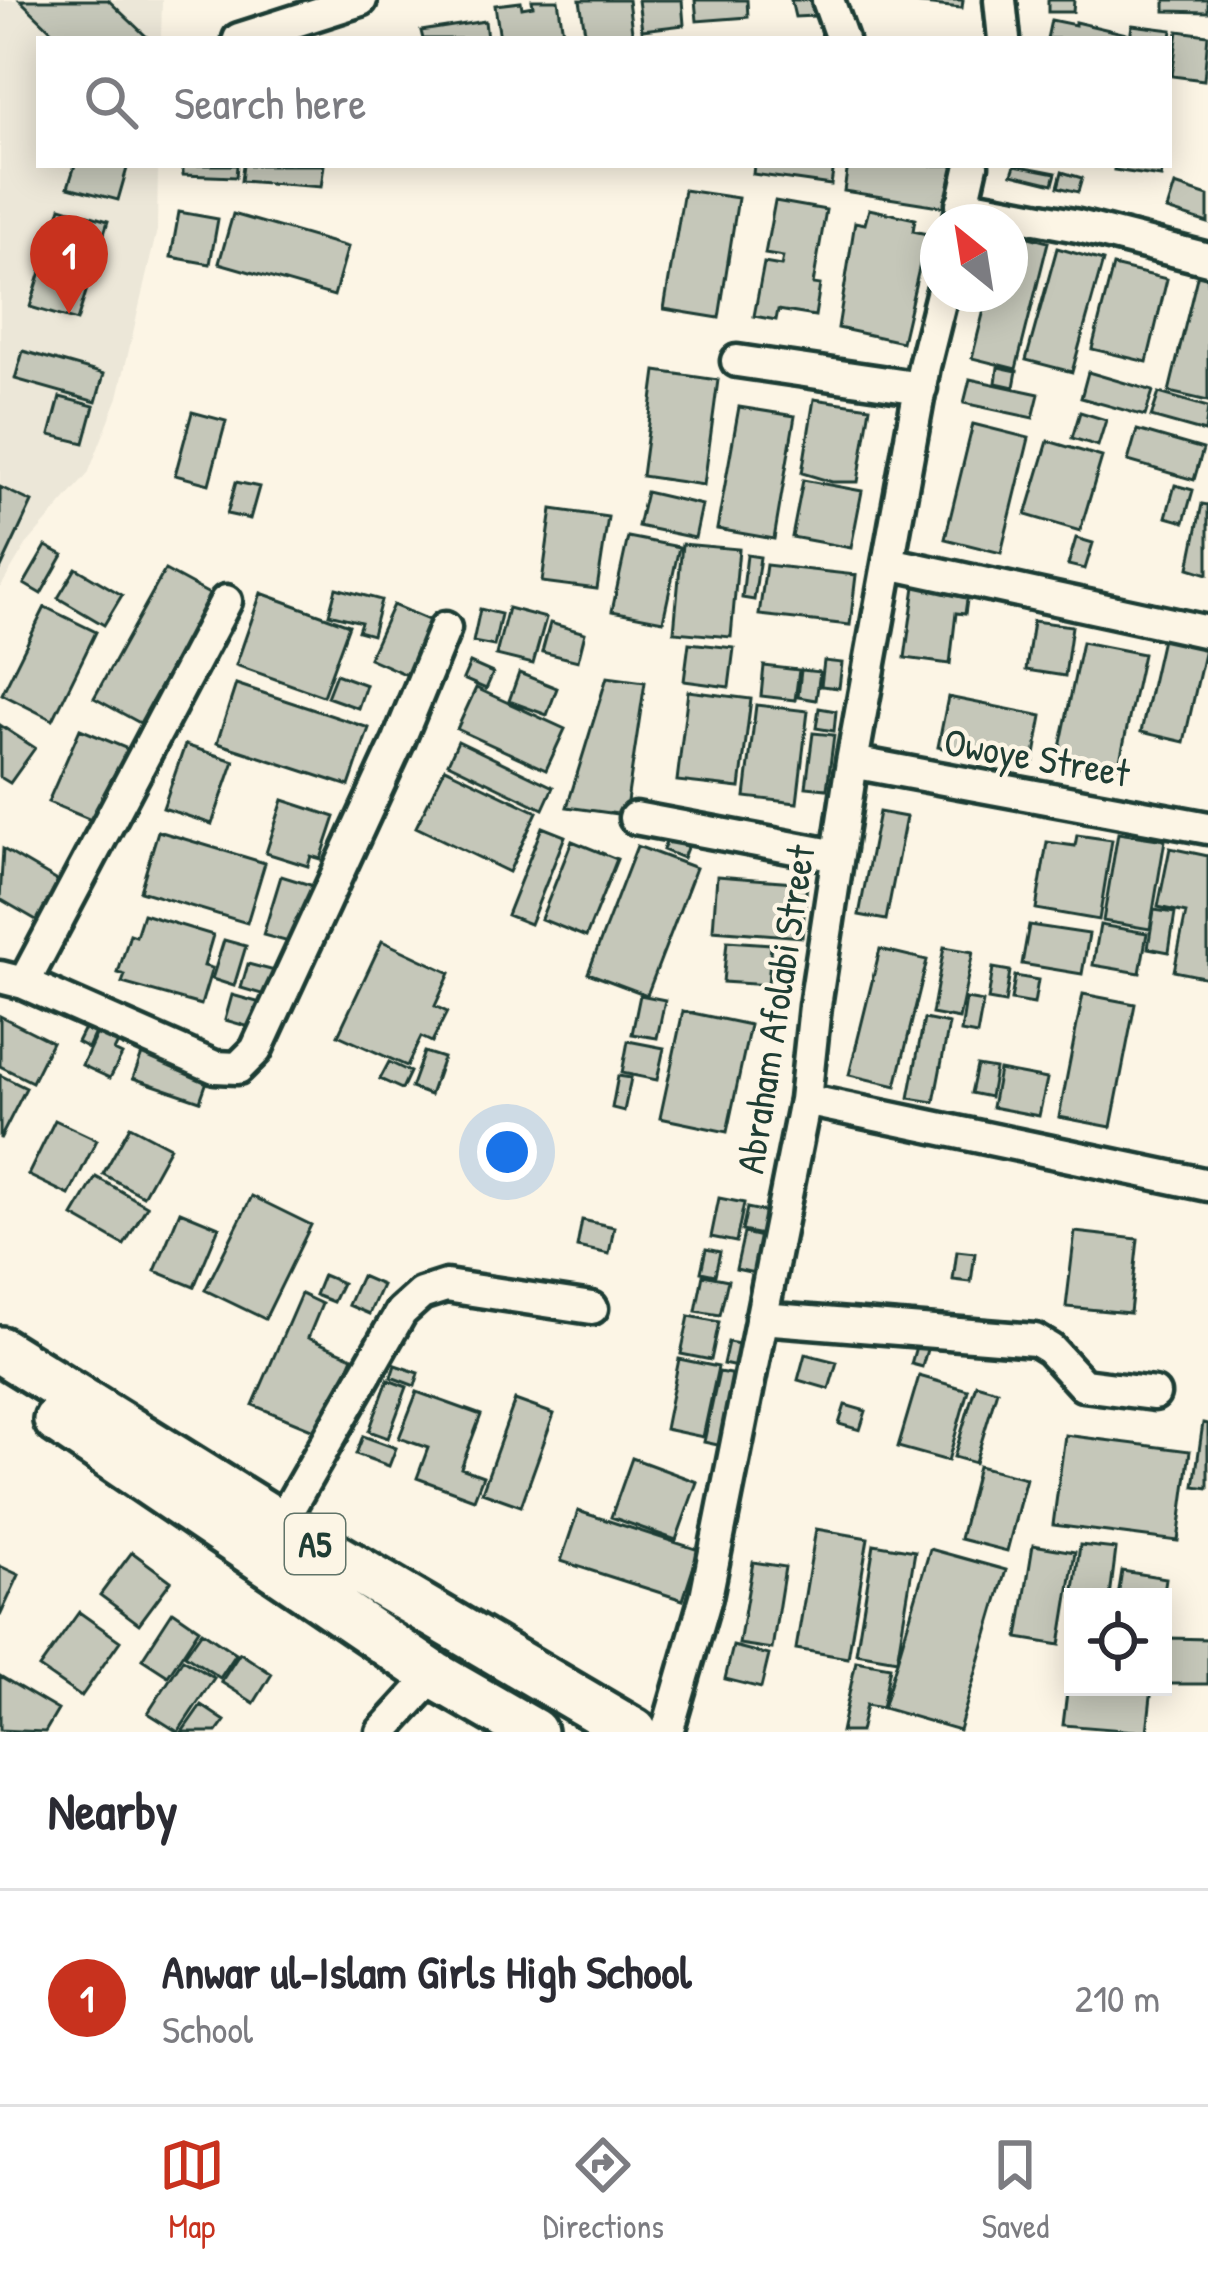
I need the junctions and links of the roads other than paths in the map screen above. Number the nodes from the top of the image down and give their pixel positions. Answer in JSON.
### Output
{"nodes":[{"id":1,"x":361,"y":0,"type":"edge"},
{"id":2,"x":828,"y":0,"type":"edge"},
{"id":3,"x":1000,"y":0,"type":"edge"},
{"id":4,"x":248,"y":36,"type":"edge"},
{"id":5,"x":841,"y":36,"type":"edge"},
{"id":6,"x":1004,"y":36,"type":"edge"},
{"id":7,"x":971,"y":168,"type":"edge"},
{"id":8,"x":963,"y":204,"type":"edge"},
{"id":9,"x":1028,"y":220,"type":"edge"},
{"id":10,"x":1208,"y":259,"type":"edge"},
{"id":11,"x":938,"y":312,"type":"edge"},
{"id":12,"x":737,"y":361,"type":"dead end"},
{"id":13,"x":921,"y":388,"type":"junction"},
{"id":14,"x":889,"y":563,"type":"junction"},
{"id":15,"x":226,"y":601,"type":"dead end"},
{"id":16,"x":446,"y":628,"type":"dead end"},
{"id":17,"x":1208,"y":632,"type":"edge"},
{"id":18,"x":852,"y":761,"type":"junction"},
{"id":19,"x":635,"y":818,"type":"dead end"},
{"id":20,"x":1208,"y":828,"type":"edge"},
{"id":21,"x":837,"y":856,"type":"junction"},
{"id":22,"x":12,"y":980,"type":"edge"},
{"id":23,"x":805,"y":1100,"type":"junction"},
{"id":24,"x":1208,"y":1185,"type":"edge"},
{"id":25,"x":592,"y":1308,"type":"dead end"},
{"id":26,"x":761,"y":1318,"type":"junction"},
{"id":27,"x":0,"y":1350,"type":"edge"},
{"id":28,"x":0,"y":1381,"type":"edge"},
{"id":29,"x":1154,"y":1394,"type":"dead end"},
{"id":30,"x":280,"y":1524,"type":"junction"},
{"id":31,"x":434,"y":1675,"type":"junction"},
{"id":32,"x":382,"y":1732,"type":"edge"},
{"id":33,"x":533,"y":1732,"type":"edge"},
{"id":34,"x":634,"y":1732,"type":"edge"},
{"id":35,"x":667,"y":1732,"type":"edge"}],
"edges":[{"from":1,"to":4,"type":"street"},
{"from":2,"to":5,"type":"street"},
{"from":3,"to":6,"type":"street"},
{"from":7,"to":8,"type":"street"},
{"from":9,"to":10,"type":"street"},
{"from":11,"to":13,"type":"street","name":"Abraham Afolabi Street"},
{"from":12,"to":13,"type":"street"},
{"from":13,"to":14,"type":"street","name":"Abraham Afolabi Street"},
{"from":14,"to":17,"type":"street"},
{"from":14,"to":18,"type":"street","name":"Abraham Afolabi Street"},
{"from":15,"to":22,"type":"street"},
{"from":16,"to":22,"type":"street"},
{"from":18,"to":20,"type":"street","name":"Owoye Street"},
{"from":18,"to":21,"type":"street","name":"Abraham Afolabi Street"},
{"from":19,"to":21,"type":"street"},
{"from":21,"to":23,"type":"street","name":"Abraham Afolabi Street"},
{"from":23,"to":24,"type":"street"},
{"from":23,"to":26,"type":"street","name":"Abraham Afolabi Street"},
{"from":25,"to":30,"type":"street"},
{"from":26,"to":29,"type":"street"},
{"from":26,"to":35,"type":"street","name":"Abraham Afolabi Street"},
{"from":27,"to":30,"type":"highway","number":"A5"},
{"from":28,"to":31,"type":"highway","number":"A5"},
{"from":30,"to":34,"type":"highway","number":"A5"},
{"from":31,"to":32,"type":"street"},
{"from":31,"to":33,"type":"highway","number":"A5"}]}
